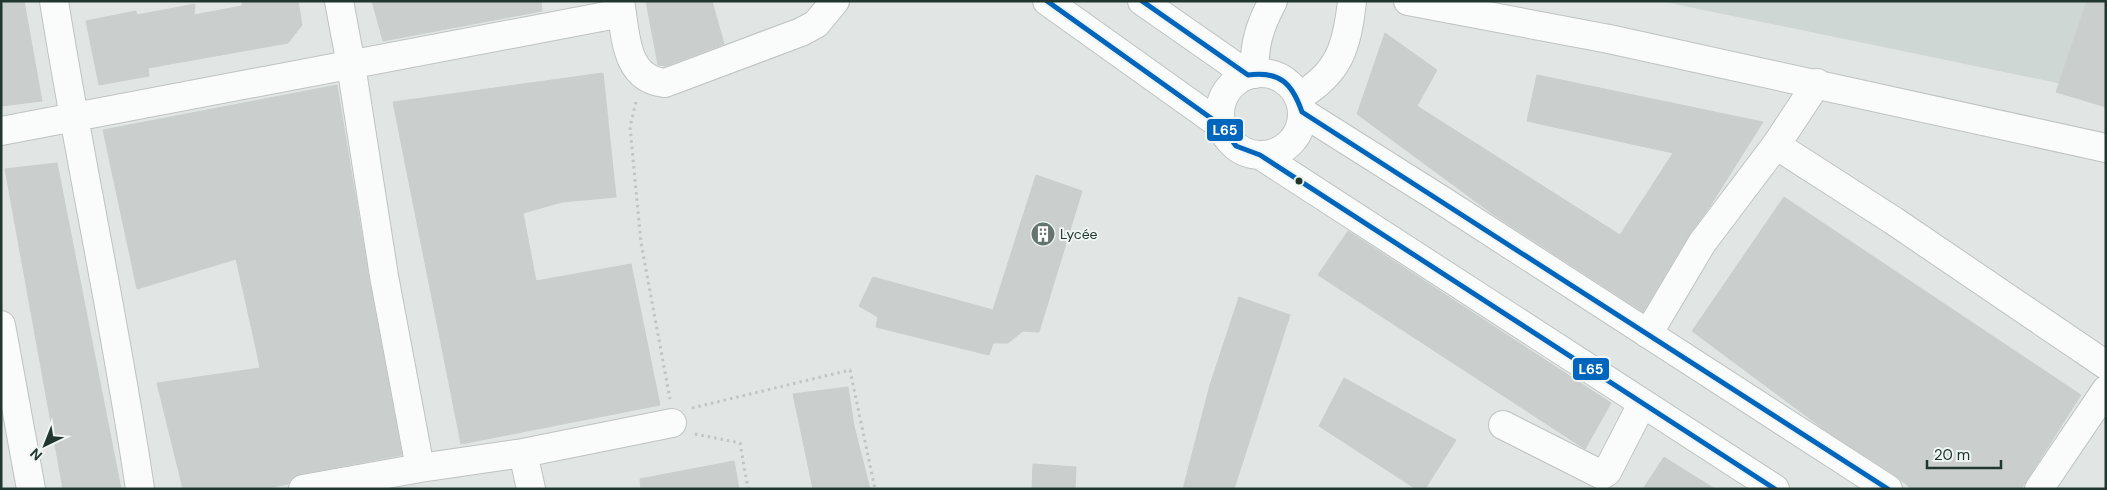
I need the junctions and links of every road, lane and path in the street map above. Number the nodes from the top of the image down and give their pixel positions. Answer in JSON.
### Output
{"nodes":[{"id":1,"x":54,"y":1,"type":"edge"},
{"id":2,"x":339,"y":1,"type":"edge"},
{"id":3,"x":835,"y":1,"type":"edge"},
{"id":4,"x":1047,"y":1,"type":"edge"},
{"id":5,"x":1142,"y":1,"type":"edge"},
{"id":6,"x":1273,"y":1,"type":"edge"},
{"id":7,"x":1352,"y":1,"type":"edge"},
{"id":8,"x":1408,"y":1,"type":"edge"},
{"id":9,"x":621,"y":7,"type":"edge"},
{"id":10,"x":352,"y":65,"type":"junction"},
{"id":11,"x":1252,"y":75,"type":"junction"},
{"id":12,"x":642,"y":76,"type":"junction"},
{"id":13,"x":1816,"y":83,"type":"junction"},
{"id":14,"x":1300,"y":104,"type":"junction"},
{"id":15,"x":73,"y":119,"type":"junction"},
{"id":16,"x":1222,"y":126,"type":"junction"},
{"id":17,"x":1,"y":131,"type":"edge"},
{"id":18,"x":1776,"y":144,"type":"junction"},
{"id":19,"x":2106,"y":148,"type":"edge"},
{"id":20,"x":1260,"y":155,"type":"junction"},
{"id":21,"x":1,"y":325,"type":"edge"},
{"id":22,"x":1648,"y":334,"type":"junction"},
{"id":23,"x":2106,"y":365,"type":"edge"},
{"id":24,"x":2106,"y":390,"type":"edge"},
{"id":25,"x":1642,"y":404,"type":"junction"},
{"id":26,"x":670,"y":418,"type":"junction"},
{"id":27,"x":1503,"y":425,"type":"dead end"},
{"id":28,"x":523,"y":452,"type":"junction"},
{"id":29,"x":420,"y":468,"type":"junction"},
{"id":30,"x":309,"y":488,"type":"edge"},
{"id":31,"x":31,"y":489,"type":"edge"},
{"id":32,"x":140,"y":489,"type":"edge"},
{"id":33,"x":531,"y":489,"type":"edge"},
{"id":34,"x":748,"y":489,"type":"edge"},
{"id":35,"x":875,"y":489,"type":"edge"},
{"id":36,"x":1775,"y":489,"type":"edge"},
{"id":37,"x":1888,"y":489,"type":"edge"},
{"id":38,"x":2039,"y":489,"type":"edge"}],
"edges":[{"from":1,"to":15,"type":"street"},
{"from":2,"to":10,"type":"street"},
{"from":3,"to":12,"type":"street"},
{"from":4,"to":16,"type":"street"},
{"from":5,"to":11,"type":"street"},
{"from":6,"to":11,"type":"street"},
{"from":7,"to":14,"type":"street"},
{"from":8,"to":13,"type":"street"},
{"from":9,"to":10,"type":"street"},
{"from":9,"to":12,"type":"street"},
{"from":10,"to":15,"type":"street"},
{"from":10,"to":29,"type":"street"},
{"from":11,"to":14,"type":"street"},
{"from":11,"to":16,"type":"street"},
{"from":12,"to":26,"type":"path"},
{"from":13,"to":18,"type":"street"},
{"from":13,"to":19,"type":"street"},
{"from":14,"to":20,"type":"street"},
{"from":14,"to":22,"type":"street"},
{"from":15,"to":17,"type":"street"},
{"from":15,"to":32,"type":"street"},
{"from":16,"to":20,"type":"street"},
{"from":18,"to":22,"type":"street"},
{"from":18,"to":23,"type":"street"},
{"from":20,"to":25,"type":"street"},
{"from":21,"to":31,"type":"street"},
{"from":22,"to":37,"type":"street"},
{"from":24,"to":38,"type":"street"},
{"from":25,"to":27,"type":"street"},
{"from":25,"to":36,"type":"street"},
{"from":26,"to":28,"type":"street"},
{"from":26,"to":34,"type":"path"},
{"from":26,"to":35,"type":"path"},
{"from":28,"to":29,"type":"street"},
{"from":28,"to":33,"type":"street"},
{"from":29,"to":30,"type":"street"}]}
